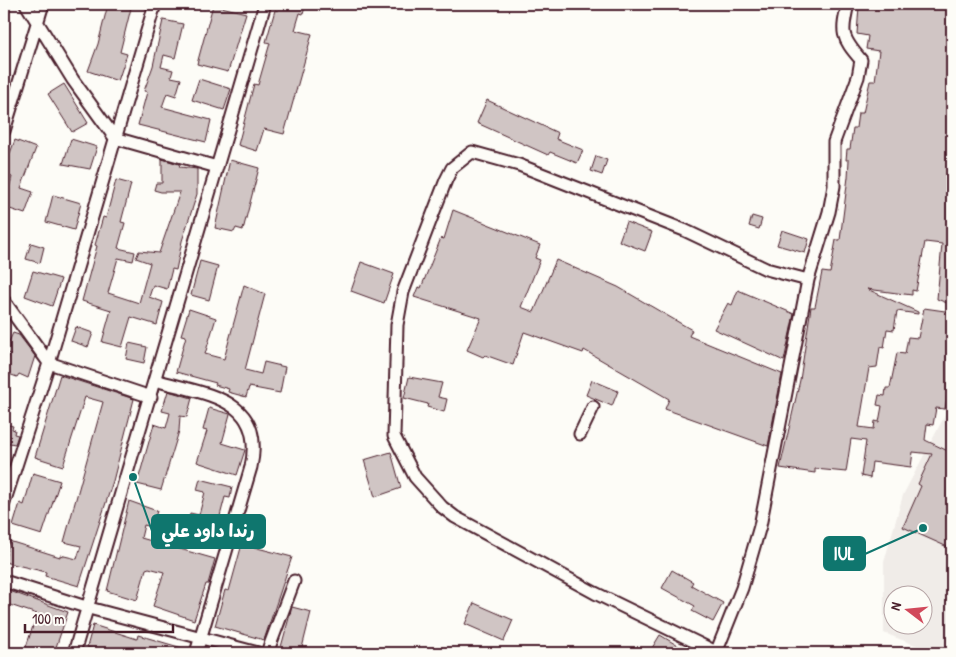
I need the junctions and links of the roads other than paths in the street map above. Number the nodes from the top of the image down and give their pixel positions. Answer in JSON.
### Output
{"nodes":[{"id":1,"x":26,"y":4,"type":"edge"},
{"id":2,"x":43,"y":4,"type":"edge"},
{"id":3,"x":155,"y":4,"type":"edge"},
{"id":4,"x":265,"y":4,"type":"edge"},
{"id":5,"x":848,"y":4,"type":"edge"},
{"id":6,"x":37,"y":23,"type":"junction"},
{"id":7,"x":4,"y":131,"type":"edge"},
{"id":8,"x":115,"y":138,"type":"junction"},
{"id":9,"x":217,"y":167,"type":"junction"},
{"id":10,"x":808,"y":280,"type":"junction"},
{"id":11,"x":4,"y":301,"type":"edge"},
{"id":12,"x":49,"y":363,"type":"junction"},
{"id":13,"x":156,"y":380,"type":"junction"},
{"id":14,"x":151,"y":397,"type":"junction"},
{"id":15,"x":592,"y":407,"type":"dead end"},
{"id":16,"x":580,"y":434,"type":"dead end"},
{"id":17,"x":4,"y":503,"type":"edge"},
{"id":18,"x":4,"y":581,"type":"edge"},
{"id":19,"x":294,"y":581,"type":"dead end"},
{"id":20,"x":89,"y":608,"type":"junction"},
{"id":21,"x":200,"y":638,"type":"junction"},
{"id":22,"x":74,"y":653,"type":"edge"},
{"id":23,"x":196,"y":653,"type":"edge"},
{"id":24,"x":258,"y":653,"type":"edge"},
{"id":25,"x":267,"y":653,"type":"edge"},
{"id":26,"x":716,"y":653,"type":"edge"}],
"edges":[{"from":1,"to":6,"type":"street"},
{"from":2,"to":6,"type":"street"},
{"from":3,"to":8,"type":"street"},
{"from":4,"to":9,"type":"street"},
{"from":5,"to":10,"type":"street"},
{"from":6,"to":7,"type":"street"},
{"from":6,"to":8,"type":"street"},
{"from":8,"to":9,"type":"street"},
{"from":8,"to":12,"type":"street"},
{"from":9,"to":13,"type":"street"},
{"from":10,"to":26,"type":"street"},
{"from":10,"to":26,"type":"street"},
{"from":11,"to":12,"type":"street"},
{"from":12,"to":14,"type":"street"},
{"from":12,"to":17,"type":"street"},
{"from":13,"to":14,"type":"street"},
{"from":13,"to":21,"type":"street"},
{"from":14,"to":20,"type":"street"},
{"from":15,"to":16,"type":"street"},
{"from":18,"to":20,"type":"street"},
{"from":19,"to":25,"type":"street"},
{"from":20,"to":21,"type":"street"},
{"from":20,"to":22,"type":"street"},
{"from":21,"to":23,"type":"street"},
{"from":21,"to":24,"type":"street"}]}
